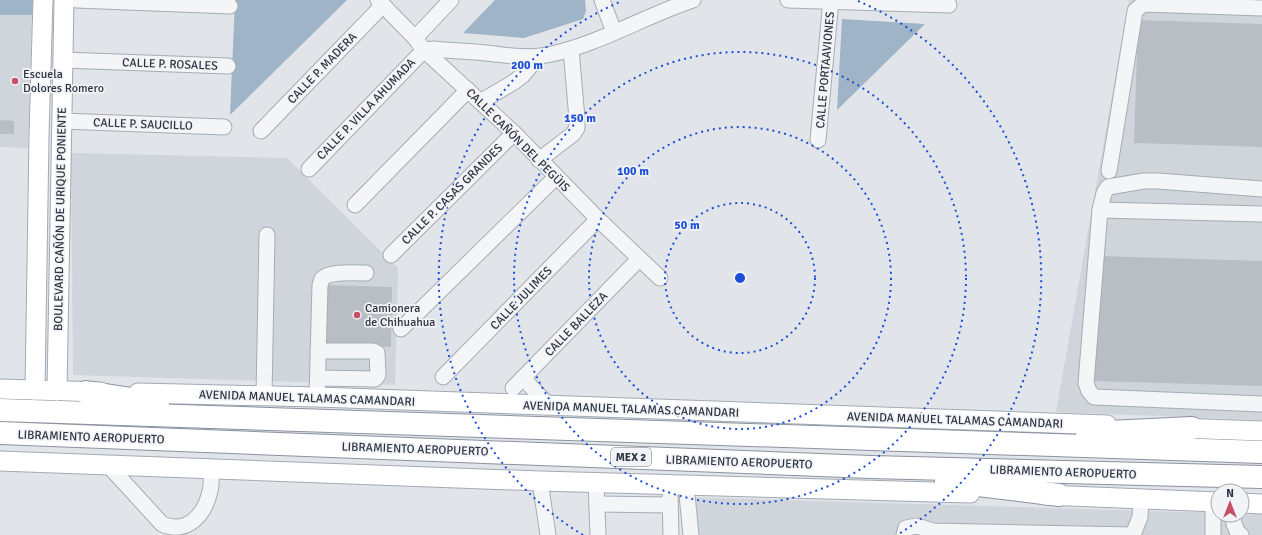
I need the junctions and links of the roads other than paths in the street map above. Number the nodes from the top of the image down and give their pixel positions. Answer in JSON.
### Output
{"nodes":[{"id":1,"x":43,"y":0,"type":"edge"},
{"id":2,"x":64,"y":0,"type":"edge"},
{"id":3,"x":76,"y":0,"type":"edge"},
{"id":4,"x":451,"y":0,"type":"edge"},
{"id":5,"x":602,"y":0,"type":"edge"},
{"id":6,"x":693,"y":0,"type":"edge"},
{"id":7,"x":788,"y":0,"type":"edge"},
{"id":8,"x":810,"y":1,"type":"edge"},
{"id":9,"x":831,"y":1,"type":"edge"},
{"id":10,"x":907,"y":2,"type":"edge"},
{"id":11,"x":381,"y":3,"type":"edge"},
{"id":12,"x":948,"y":5,"type":"dead end"},
{"id":13,"x":230,"y":6,"type":"dead end"},
{"id":14,"x":1262,"y":8,"type":"edge"},
{"id":15,"x":614,"y":32,"type":"junction"},
{"id":16,"x":419,"y":44,"type":"junction"},
{"id":17,"x":571,"y":49,"type":"junction"},
{"id":18,"x":539,"y":56,"type":"junction"},
{"id":19,"x":63,"y":60,"type":"junction"},
{"id":20,"x":228,"y":66,"type":"dead end"},
{"id":21,"x":468,"y":90,"type":"junction"},
{"id":22,"x":480,"y":102,"type":"junction"},
{"id":23,"x":224,"y":127,"type":"dead end"},
{"id":24,"x":61,"y":129,"type":"junction"},
{"id":25,"x":261,"y":131,"type":"dead end"},
{"id":26,"x":514,"y":133,"type":"junction"},
{"id":27,"x":39,"y":136,"type":"junction"},
{"id":28,"x":818,"y":140,"type":"dead end"},
{"id":29,"x":540,"y":160,"type":"junction"},
{"id":30,"x":309,"y":169,"type":"dead end"},
{"id":31,"x":1109,"y":171,"type":"dead end"},
{"id":32,"x":556,"y":177,"type":"junction"},
{"id":33,"x":1262,"y":189,"type":"edge"},
{"id":34,"x":355,"y":205,"type":"dead end"},
{"id":35,"x":1100,"y":210,"type":"junction"},
{"id":36,"x":1262,"y":214,"type":"edge"},
{"id":37,"x":598,"y":219,"type":"junction"},
{"id":38,"x":267,"y":235,"type":"dead end"},
{"id":39,"x":38,"y":250,"type":"junction"},
{"id":40,"x":59,"y":251,"type":"junction"},
{"id":41,"x":391,"y":255,"type":"dead end"},
{"id":42,"x":639,"y":259,"type":"junction"},
{"id":43,"x":366,"y":273,"type":"dead end"},
{"id":44,"x":660,"y":278,"type":"dead end"},
{"id":45,"x":401,"y":329,"type":"dead end"},
{"id":46,"x":318,"y":351,"type":"junction"},
{"id":47,"x":443,"y":377,"type":"dead end"},
{"id":48,"x":318,"y":378,"type":"junction"},
{"id":49,"x":0,"y":388,"type":"edge"},
{"id":50,"x":35,"y":390,"type":"junction"},
{"id":51,"x":57,"y":391,"type":"junction"},
{"id":52,"x":86,"y":392,"type":"junction"},
{"id":53,"x":264,"y":396,"type":"junction"},
{"id":54,"x":318,"y":397,"type":"junction"},
{"id":55,"x":1262,"y":404,"type":"edge"},
{"id":56,"x":550,"y":406,"type":"junction"},
{"id":57,"x":0,"y":410,"type":"edge"},
{"id":58,"x":254,"y":418,"type":"junction"},
{"id":59,"x":1192,"y":428,"type":"junction"},
{"id":60,"x":1262,"y":430,"type":"edge"},
{"id":61,"x":0,"y":433,"type":"edge"},
{"id":62,"x":955,"y":442,"type":"junction"},
{"id":63,"x":1262,"y":452,"type":"edge"},
{"id":64,"x":0,"y":461,"type":"edge"},
{"id":65,"x":108,"y":465,"type":"junction"},
{"id":66,"x":870,"y":467,"type":"junction"},
{"id":67,"x":211,"y":469,"type":"junction"},
{"id":68,"x":1262,"y":477,"type":"edge"},
{"id":69,"x":540,"y":481,"type":"junction"},
{"id":70,"x":596,"y":482,"type":"junction"},
{"id":71,"x":678,"y":484,"type":"junction"},
{"id":72,"x":1059,"y":495,"type":"junction"},
{"id":73,"x":1141,"y":499,"type":"junction"},
{"id":74,"x":1210,"y":502,"type":"edge"},
{"id":75,"x":1250,"y":503,"type":"edge"},
{"id":76,"x":597,"y":504,"type":"junction"},
{"id":77,"x":1262,"y":504,"type":"edge"},
{"id":78,"x":670,"y":505,"type":"junction"},
{"id":79,"x":1214,"y":523,"type":"edge"},
{"id":80,"x":1234,"y":523,"type":"edge"},
{"id":81,"x":933,"y":533,"type":"edge"},
{"id":82,"x":548,"y":535,"type":"edge"},
{"id":83,"x":598,"y":535,"type":"edge"},
{"id":84,"x":671,"y":535,"type":"edge"},
{"id":85,"x":691,"y":535,"type":"edge"},
{"id":86,"x":904,"y":535,"type":"edge"},
{"id":87,"x":1213,"y":535,"type":"edge"},
{"id":88,"x":1242,"y":535,"type":"edge"}],
"edges":[{"from":1,"to":27,"type":"main road","name":"BOULEVARD CAÑÓN DE URIQUE PONIENTE"},
{"from":2,"to":19,"type":"main road","name":"BOULEVARD CAÑÓN DE URIQUE PONIENTE"},
{"from":3,"to":13,"type":"street"},
{"from":4,"to":16,"type":"street","name":"CALLE P. VILLA AHUMADA"},
{"from":5,"to":15,"type":"street"},
{"from":6,"to":15,"type":"street"},
{"from":7,"to":8,"type":"street"},
{"from":8,"to":9,"type":"street"},
{"from":9,"to":10,"type":"street"},
{"from":9,"to":28,"type":"street","name":"CALLE PORTAAVIONES"},
{"from":10,"to":12,"type":"street"},
{"from":11,"to":16,"type":"street","name":"CALLE CAÑÓN DEL PEGÜIS"},
{"from":11,"to":25,"type":"street","name":"CALLE P. MADERA"},
{"from":14,"to":31,"type":"street"},
{"from":15,"to":17,"type":"street"},
{"from":16,"to":18,"type":"street"},
{"from":16,"to":21,"type":"street","name":"CALLE CAÑÓN DEL PEGÜIS"},
{"from":16,"to":30,"type":"street","name":"CALLE P. VILLA AHUMADA"},
{"from":17,"to":18,"type":"street"},
{"from":17,"to":29,"type":"street"},
{"from":18,"to":22,"type":"street"},
{"from":19,"to":20,"type":"street","name":"CALLE P. ROSALES"},
{"from":19,"to":24,"type":"main road","name":"BOULEVARD CAÑÓN DE URIQUE PONIENTE"},
{"from":21,"to":22,"type":"street","name":"CALLE CAÑÓN DEL PEGÜIS"},
{"from":21,"to":34,"type":"street"},
{"from":22,"to":26,"type":"street","name":"CALLE CAÑÓN DEL PEGÜIS"},
{"from":23,"to":24,"type":"street","name":"CALLE P. SAUCILLO"},
{"from":24,"to":27,"type":"main road"},
{"from":24,"to":40,"type":"main road","name":"BOULEVARD CAÑÓN DE URIQUE PONIENTE"},
{"from":26,"to":29,"type":"street","name":"CALLE CAÑÓN DEL PEGÜIS"},
{"from":26,"to":41,"type":"street","name":"CALLE P. CASAS GRANDES"},
{"from":27,"to":39,"type":"main road","name":"BOULEVARD CAÑÓN DE URIQUE PONIENTE"},
{"from":29,"to":32,"type":"street","name":"CALLE CAÑÓN DEL PEGÜIS"},
{"from":32,"to":37,"type":"street","name":"CALLE CAÑÓN DEL PEGÜIS"},
{"from":32,"to":45,"type":"street"},
{"from":33,"to":35,"type":"street"},
{"from":35,"to":36,"type":"street"},
{"from":35,"to":55,"type":"street"},
{"from":37,"to":42,"type":"street","name":"CALLE CAÑÓN DEL PEGÜIS"},
{"from":37,"to":47,"type":"street","name":"CALLE JULIMES"},
{"from":38,"to":53,"type":"street"},
{"from":39,"to":40,"type":"main road"},
{"from":39,"to":50,"type":"main road","name":"BOULEVARD CAÑÓN DE URIQUE PONIENTE"},
{"from":40,"to":51,"type":"main road","name":"BOULEVARD CAÑÓN DE URIQUE PONIENTE"},
{"from":42,"to":44,"type":"street","name":"CALLE CAÑÓN DEL PEGÜIS"},
{"from":42,"to":56,"type":"street","name":"CALLE BALLEZA"},
{"from":43,"to":46,"type":"street"},
{"from":46,"to":48,"type":"street"},
{"from":46,"to":48,"type":"street"},
{"from":48,"to":54,"type":"street"},
{"from":49,"to":50,"type":"main road","name":"AVENIDA MANUEL TALAMAS CAMANDARI"},
{"from":50,"to":51,"type":"main road","name":"AVENIDA MANUEL TALAMAS CAMANDARI"},
{"from":51,"to":52,"type":"main road","name":"AVENIDA MANUEL TALAMAS CAMANDARI"},
{"from":52,"to":53,"type":"main road","name":"AVENIDA MANUEL TALAMAS CAMANDARI"},
{"from":52,"to":58,"type":"highway"},
{"from":53,"to":54,"type":"main road","name":"AVENIDA MANUEL TALAMAS CAMANDARI"},
{"from":54,"to":56,"type":"main road","name":"AVENIDA MANUEL TALAMAS CAMANDARI"},
{"from":56,"to":59,"type":"main road","name":"AVENIDA MANUEL TALAMAS CAMANDARI"},
{"from":57,"to":58,"type":"highway","name":"LIBRAMIENTO AEROPUERTO","number":"MEX 2"},
{"from":58,"to":62,"type":"highway","name":"LIBRAMIENTO AEROPUERTO","number":"MEX 2"},
{"from":59,"to":60,"type":"main road","name":"AVENIDA MANUEL TALAMAS CAMANDARI"},
{"from":59,"to":62,"type":"highway"},
{"from":61,"to":66,"type":"highway","name":"LIBRAMIENTO AEROPUERTO","number":"MEX 2"},
{"from":62,"to":63,"type":"highway","name":"LIBRAMIENTO AEROPUERTO","number":"MEX 2"},
{"from":64,"to":65,"type":"main road"},
{"from":65,"to":67,"type":"main road"},
{"from":65,"to":67,"type":"street"},
{"from":66,"to":68,"type":"highway","name":"LIBRAMIENTO AEROPUERTO","number":"MEX 2"},
{"from":66,"to":72,"type":"highway"},
{"from":67,"to":69,"type":"main road"},
{"from":69,"to":70,"type":"main road"},
{"from":69,"to":82,"type":"street"},
{"from":70,"to":71,"type":"main road"},
{"from":70,"to":76,"type":"street"},
{"from":71,"to":72,"type":"main road"},
{"from":71,"to":78,"type":"street"},
{"from":71,"to":85,"type":"street"},
{"from":72,"to":73,"type":"main road"},
{"from":73,"to":74,"type":"main road"},
{"from":73,"to":81,"type":"street"},
{"from":75,"to":77,"type":"main road"},
{"from":76,"to":78,"type":"street"},
{"from":76,"to":83,"type":"street"},
{"from":78,"to":84,"type":"street"},
{"from":79,"to":87,"type":"street"},
{"from":80,"to":88,"type":"street"},
{"from":81,"to":86,"type":"street"}]}
